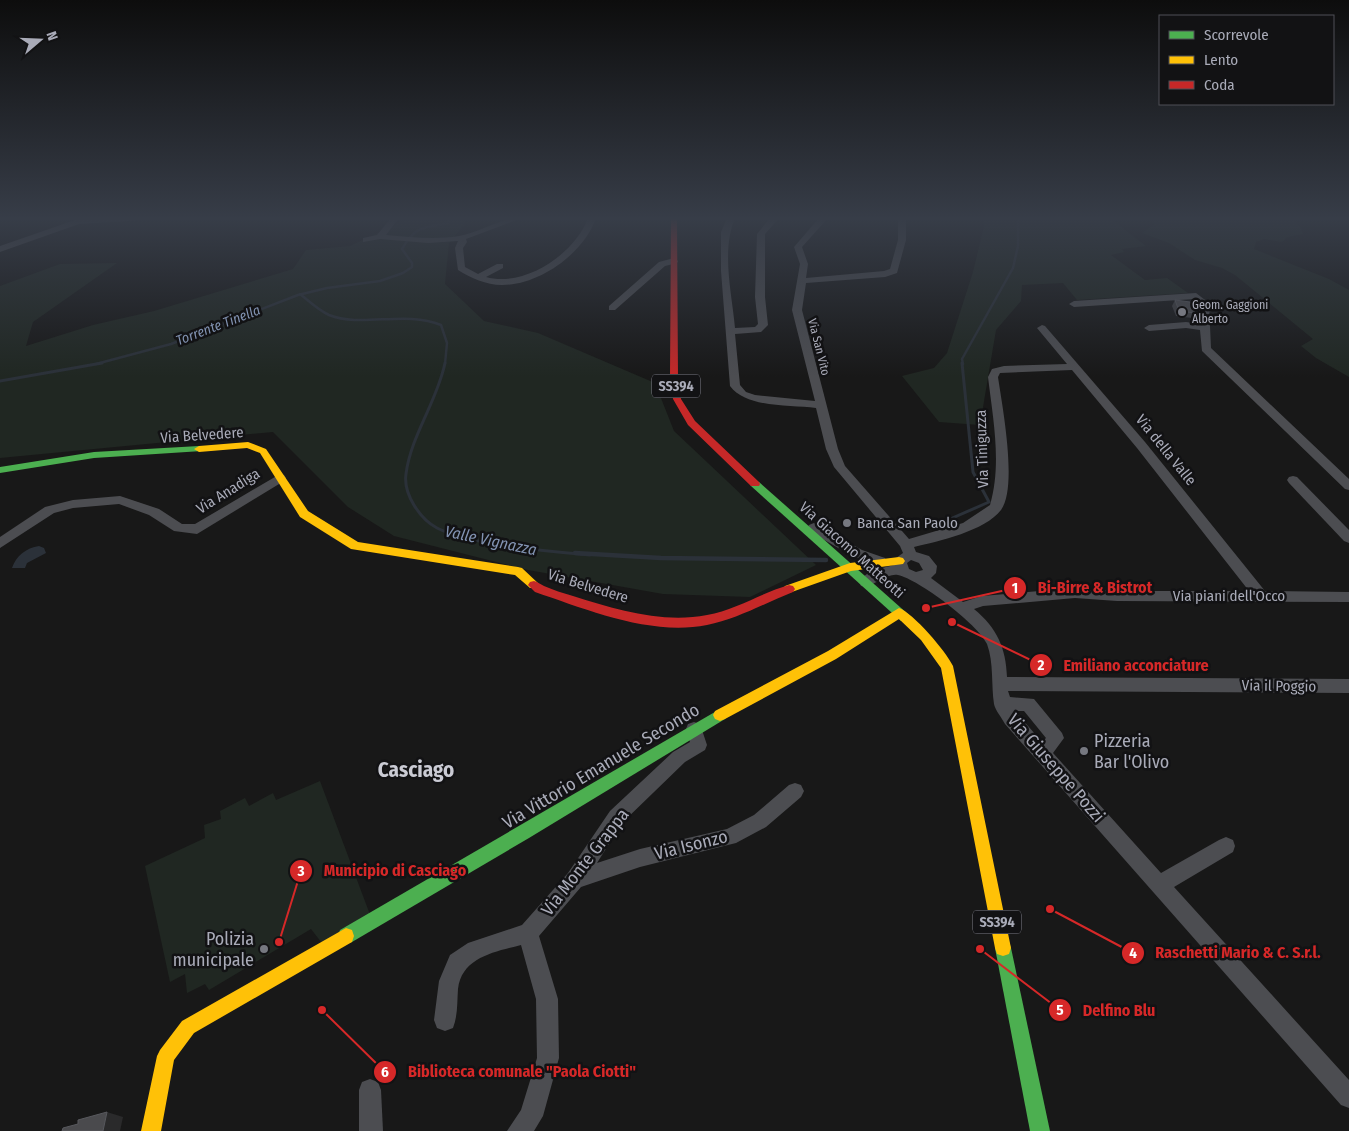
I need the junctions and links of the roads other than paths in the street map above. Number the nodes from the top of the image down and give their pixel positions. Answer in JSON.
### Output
{"nodes":[{"id":1,"x":465,"y":271,"type":"edge"},
{"id":2,"x":491,"y":271,"type":"edge"},
{"id":3,"x":538,"y":271,"type":"edge"},
{"id":4,"x":654,"y":271,"type":"edge"},
{"id":5,"x":674,"y":271,"type":"edge"},
{"id":6,"x":727,"y":271,"type":"edge"},
{"id":7,"x":760,"y":271,"type":"edge"},
{"id":8,"x":804,"y":271,"type":"edge"},
{"id":9,"x":894,"y":271,"type":"edge"},
{"id":10,"x":481,"y":276,"type":"junction"},
{"id":11,"x":803,"y":281,"type":"junction"},
{"id":12,"x":1074,"y":304,"type":"dead end"},
{"id":13,"x":612,"y":308,"type":"dead end"},
{"id":14,"x":1042,"y":328,"type":"dead end"},
{"id":15,"x":1149,"y":328,"type":"dead end"},
{"id":16,"x":1204,"y":328,"type":"junction"},
{"id":17,"x":729,"y":331,"type":"junction"},
{"id":18,"x":1075,"y":366,"type":"junction"},
{"id":19,"x":821,"y":405,"type":"junction"},
{"id":20,"x":0,"y":470,"type":"edge"},
{"id":21,"x":280,"y":478,"type":"junction"},
{"id":22,"x":1293,"y":480,"type":"dead end"},
{"id":23,"x":1349,"y":486,"type":"edge"},
{"id":24,"x":785,"y":509,"type":"junction"},
{"id":25,"x":1349,"y":538,"type":"edge"},
{"id":26,"x":0,"y":543,"type":"edge"},
{"id":27,"x":904,"y":557,"type":"junction"},
{"id":28,"x":880,"y":562,"type":"junction"},
{"id":29,"x":850,"y":567,"type":"junction"},
{"id":30,"x":921,"y":577,"type":"junction"},
{"id":31,"x":866,"y":582,"type":"junction"},
{"id":32,"x":1261,"y":596,"type":"junction"},
{"id":33,"x":1349,"y":597,"type":"edge"},
{"id":34,"x":962,"y":608,"type":"junction"},
{"id":35,"x":899,"y":612,"type":"junction"},
{"id":36,"x":998,"y":684,"type":"junction"},
{"id":37,"x":1349,"y":686,"type":"edge"},
{"id":38,"x":694,"y":729,"type":"junction"},
{"id":39,"x":795,"y":791,"type":"dead end"},
{"id":40,"x":1226,"y":846,"type":"dead end"},
{"id":41,"x":575,"y":880,"type":"junction"},
{"id":42,"x":1159,"y":885,"type":"junction"},
{"id":43,"x":528,"y":933,"type":"junction"},
{"id":44,"x":445,"y":1020,"type":"dead end"},
{"id":45,"x":370,"y":1090,"type":"dead end"},
{"id":46,"x":1349,"y":1097,"type":"edge"},
{"id":47,"x":151,"y":1131,"type":"edge"},
{"id":48,"x":371,"y":1131,"type":"edge"},
{"id":49,"x":519,"y":1131,"type":"edge"},
{"id":50,"x":1040,"y":1131,"type":"edge"}],
"edges":[{"from":1,"to":10,"type":"street"},
{"from":2,"to":10,"type":"street"},
{"from":3,"to":10,"type":"street"},
{"from":4,"to":13,"type":"street"},
{"from":5,"to":24,"type":"street","name":"Via Giacomo Matteotti","number":"SS394"},
{"from":6,"to":17,"type":"street"},
{"from":7,"to":17,"type":"street"},
{"from":8,"to":11,"type":"street","name":"Via San Vito"},
{"from":9,"to":11,"type":"street"},
{"from":11,"to":19,"type":"street","name":"Via San Vito"},
{"from":12,"to":16,"type":"street"},
{"from":14,"to":18,"type":"street","name":"Via della Valle"},
{"from":15,"to":16,"type":"street"},
{"from":16,"to":23,"type":"street"},
{"from":17,"to":19,"type":"street"},
{"from":18,"to":27,"type":"street","name":"Via Tiniguzza"},
{"from":18,"to":32,"type":"street","name":"Via della Valle"},
{"from":19,"to":27,"type":"street","name":"Via San Vito"},
{"from":20,"to":21,"type":"street","name":"Via Belvedere"},
{"from":21,"to":26,"type":"street","name":"Via Anadiga"},
{"from":21,"to":29,"type":"street","name":"Via Belvedere"},
{"from":22,"to":25,"type":"street"},
{"from":24,"to":28,"type":"street"},
{"from":24,"to":29,"type":"street","name":"Via Giacomo Matteotti","number":"SS394"},
{"from":27,"to":28,"type":"street","name":"Via Belvedere"},
{"from":27,"to":30,"type":"street"},
{"from":27,"to":30,"type":"street"},
{"from":27,"to":31,"type":"street"},
{"from":28,"to":29,"type":"street","name":"Via Belvedere"},
{"from":29,"to":31,"type":"street","name":"Via Giacomo Matteotti","number":"SS394"},
{"from":30,"to":34,"type":"street","name":"Via Giuseppe Pozzi"},
{"from":31,"to":35,"type":"street","name":"Via Giacomo Matteotti","number":"SS394"},
{"from":32,"to":33,"type":"street","name":"Via piani dell'Occo"},
{"from":32,"to":34,"type":"street","name":"Via piani dell'Occo"},
{"from":34,"to":36,"type":"street","name":"Via Giuseppe Pozzi"},
{"from":35,"to":38,"type":"street","name":"Via Vittorio Emanuele Secondo"},
{"from":35,"to":50,"type":"street","name":"Via Giacomo Matteotti","number":"SS394"},
{"from":36,"to":37,"type":"street","name":"Via il Poggio"},
{"from":36,"to":42,"type":"street","name":"Via Giuseppe Pozzi"},
{"from":38,"to":41,"type":"street","name":"Via Monte Grappa"},
{"from":38,"to":47,"type":"street","name":"Via Vittorio Emanuele Secondo"},
{"from":39,"to":41,"type":"street","name":"Via Isonzo"},
{"from":40,"to":42,"type":"street"},
{"from":41,"to":43,"type":"street","name":"Via Monte Grappa"},
{"from":42,"to":46,"type":"street","name":"Via Giuseppe Pozzi"},
{"from":43,"to":44,"type":"street"},
{"from":43,"to":49,"type":"street"},
{"from":45,"to":48,"type":"street"}]}
